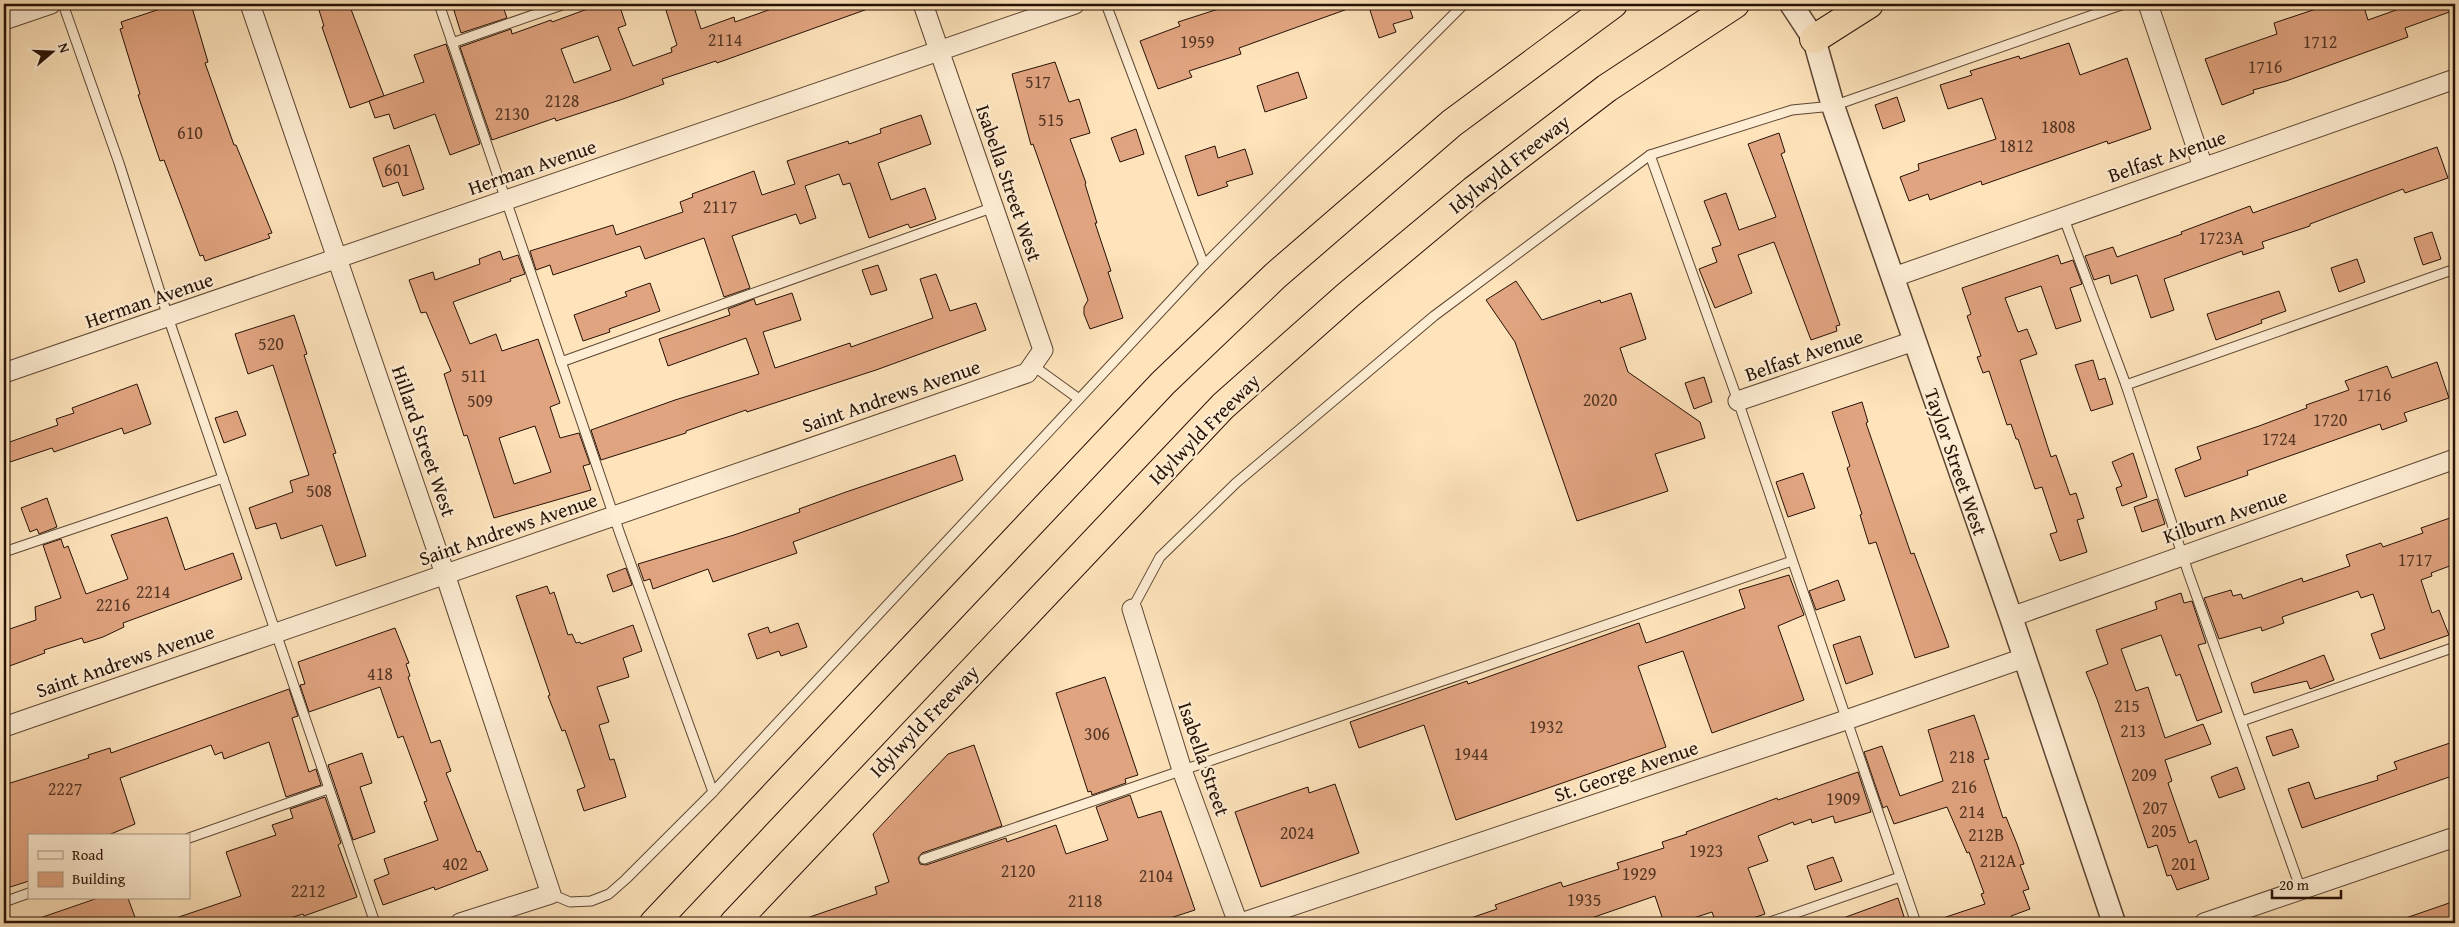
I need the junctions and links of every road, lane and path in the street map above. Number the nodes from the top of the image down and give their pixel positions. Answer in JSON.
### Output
{"nodes":[{"id":1,"x":51,"y":4,"type":"edge"},
{"id":2,"x":63,"y":4,"type":"edge"},
{"id":3,"x":250,"y":4,"type":"edge"},
{"id":4,"x":439,"y":4,"type":"edge"},
{"id":5,"x":565,"y":4,"type":"edge"},
{"id":6,"x":924,"y":4,"type":"edge"},
{"id":7,"x":1075,"y":4,"type":"edge"},
{"id":8,"x":1106,"y":4,"type":"edge"},
{"id":9,"x":1464,"y":4,"type":"edge"},
{"id":10,"x":1613,"y":4,"type":"edge"},
{"id":11,"x":1735,"y":4,"type":"edge"},
{"id":12,"x":1791,"y":4,"type":"edge"},
{"id":13,"x":1869,"y":4,"type":"edge"},
{"id":14,"x":2124,"y":4,"type":"edge"},
{"id":15,"x":2148,"y":4,"type":"edge"},
{"id":16,"x":4,"y":20,"type":"edge"},
{"id":17,"x":1814,"y":39,"type":"junction"},
{"id":18,"x":452,"y":43,"type":"junction"},
{"id":19,"x":939,"y":49,"type":"junction"},
{"id":20,"x":2455,"y":79,"type":"edge"},
{"id":21,"x":1833,"y":106,"type":"junction"},
{"id":22,"x":1650,"y":155,"type":"junction"},
{"id":23,"x":2203,"y":167,"type":"junction"},
{"id":24,"x":506,"y":200,"type":"junction"},
{"id":25,"x":994,"y":207,"type":"junction"},
{"id":26,"x":2063,"y":216,"type":"junction"},
{"id":27,"x":338,"y":259,"type":"junction"},
{"id":28,"x":1204,"y":265,"type":"junction"},
{"id":29,"x":2455,"y":269,"type":"edge"},
{"id":30,"x":1894,"y":276,"type":"junction"},
{"id":31,"x":168,"y":317,"type":"junction"},
{"id":32,"x":1914,"y":341,"type":"junction"},
{"id":33,"x":561,"y":362,"type":"junction"},
{"id":34,"x":1030,"y":369,"type":"junction"},
{"id":35,"x":4,"y":373,"type":"edge"},
{"id":36,"x":2126,"y":385,"type":"junction"},
{"id":37,"x":1079,"y":399,"type":"junction"},
{"id":38,"x":1738,"y":401,"type":"junction"},
{"id":39,"x":2455,"y":459,"type":"edge"},
{"id":40,"x":223,"y":478,"type":"junction"},
{"id":41,"x":614,"y":516,"type":"junction"},
{"id":42,"x":4,"y":552,"type":"edge"},
{"id":43,"x":2182,"y":555,"type":"junction"},
{"id":44,"x":1792,"y":560,"type":"junction"},
{"id":45,"x":446,"y":574,"type":"junction"},
{"id":46,"x":1132,"y":608,"type":"joint"},
{"id":47,"x":2011,"y":617,"type":"junction"},
{"id":48,"x":276,"y":632,"type":"junction"},
{"id":49,"x":2455,"y":647,"type":"edge"},
{"id":50,"x":2024,"y":658,"type":"junction"},
{"id":51,"x":1846,"y":720,"type":"junction"},
{"id":52,"x":2242,"y":721,"type":"junction"},
{"id":53,"x":4,"y":727,"type":"edge"},
{"id":54,"x":1182,"y":770,"type":"junction"},
{"id":55,"x":328,"y":789,"type":"junction"},
{"id":56,"x":713,"y":792,"type":"junction"},
{"id":57,"x":2455,"y":837,"type":"edge"},
{"id":58,"x":190,"y":838,"type":"edge"},
{"id":59,"x":924,"y":859,"type":"dead end"},
{"id":60,"x":1900,"y":877,"type":"junction"},
{"id":61,"x":2301,"y":890,"type":"junction"},
{"id":62,"x":28,"y":893,"type":"edge"},
{"id":63,"x":551,"y":894,"type":"junction"},
{"id":64,"x":4,"y":902,"type":"edge"},
{"id":65,"x":375,"y":923,"type":"edge"},
{"id":66,"x":460,"y":923,"type":"edge"},
{"id":67,"x":654,"y":923,"type":"edge"},
{"id":68,"x":734,"y":923,"type":"edge"},
{"id":69,"x":1240,"y":923,"type":"edge"},
{"id":70,"x":1767,"y":923,"type":"edge"},
{"id":71,"x":1916,"y":923,"type":"edge"},
{"id":72,"x":2114,"y":923,"type":"edge"},
{"id":73,"x":2204,"y":923,"type":"edge"}],
"edges":[{"from":1,"to":16,"type":"street"},
{"from":2,"to":31,"type":"lane"},
{"from":3,"to":27,"type":"street","name":"Hillard Street West"},
{"from":4,"to":18,"type":"lane"},
{"from":5,"to":18,"type":"lane"},
{"from":6,"to":19,"type":"street","name":"Isabella Street West"},
{"from":7,"to":19,"type":"street","name":"Herman Avenue"},
{"from":8,"to":28,"type":"lane"},
{"from":9,"to":28,"type":"lane"},
{"from":10,"to":67,"type":"highway"},
{"from":11,"to":68,"type":"highway","name":"Idylwyld Freeway"},
{"from":12,"to":17,"type":"street","name":"Taylor Street West"},
{"from":13,"to":17,"type":"highway"},
{"from":14,"to":21,"type":"lane"},
{"from":15,"to":23,"type":"street"},
{"from":17,"to":21,"type":"street","name":"Taylor Street West"},
{"from":18,"to":24,"type":"lane"},
{"from":19,"to":24,"type":"street","name":"Herman Avenue"},
{"from":19,"to":25,"type":"street","name":"Isabella Street West"},
{"from":20,"to":23,"type":"street","name":"Belfast Avenue"},
{"from":21,"to":22,"type":"lane"},
{"from":21,"to":30,"type":"street","name":"Taylor Street West"},
{"from":22,"to":38,"type":"lane"},
{"from":22,"to":46,"type":"lane"},
{"from":23,"to":26,"type":"street","name":"Belfast Avenue"},
{"from":24,"to":27,"type":"street","name":"Herman Avenue"},
{"from":24,"to":33,"type":"lane"},
{"from":25,"to":33,"type":"lane"},
{"from":25,"to":34,"type":"street","name":"Isabella Street West"},
{"from":26,"to":30,"type":"street","name":"Belfast Avenue"},
{"from":26,"to":36,"type":"lane"},
{"from":27,"to":31,"type":"street","name":"Herman Avenue"},
{"from":27,"to":45,"type":"street","name":"Hillard Street West"},
{"from":28,"to":37,"type":"lane"},
{"from":29,"to":36,"type":"lane"},
{"from":30,"to":32,"type":"street","name":"Taylor Street West"},
{"from":31,"to":35,"type":"street","name":"Herman Avenue"},
{"from":31,"to":40,"type":"lane"},
{"from":32,"to":38,"type":"street","name":"Belfast Avenue"},
{"from":32,"to":47,"type":"street","name":"Taylor Street West"},
{"from":33,"to":41,"type":"lane"},
{"from":34,"to":37,"type":"lane"},
{"from":34,"to":41,"type":"street","name":"Saint Andrews Avenue"},
{"from":36,"to":43,"type":"lane"},
{"from":37,"to":56,"type":"lane"},
{"from":38,"to":44,"type":"lane"},
{"from":39,"to":43,"type":"street","name":"Kilburn Avenue"},
{"from":40,"to":42,"type":"lane"},
{"from":40,"to":48,"type":"lane"},
{"from":41,"to":45,"type":"street","name":"Saint Andrews Avenue"},
{"from":41,"to":56,"type":"lane"},
{"from":43,"to":47,"type":"street","name":"Kilburn Avenue"},
{"from":43,"to":52,"type":"lane"},
{"from":44,"to":51,"type":"lane"},
{"from":44,"to":54,"type":"lane"},
{"from":45,"to":48,"type":"street","name":"Saint Andrews Avenue"},
{"from":45,"to":63,"type":"street","name":"Hillard Street West"},
{"from":46,"to":54,"type":"street","name":"Isabella Street"},
{"from":47,"to":50,"type":"street","name":"Taylor Street West"},
{"from":48,"to":53,"type":"street","name":"Saint Andrews Avenue"},
{"from":48,"to":55,"type":"lane"},
{"from":49,"to":52,"type":"lane"},
{"from":50,"to":51,"type":"street","name":"St. George Avenue"},
{"from":50,"to":72,"type":"street","name":"Taylor Street West"},
{"from":51,"to":60,"type":"lane"},
{"from":51,"to":69,"type":"street","name":"St. George Avenue"},
{"from":52,"to":61,"type":"lane"},
{"from":54,"to":59,"type":"lane"},
{"from":54,"to":69,"type":"street","name":"Isabella Street"},
{"from":55,"to":58,"type":"lane"},
{"from":55,"to":65,"type":"lane"},
{"from":56,"to":63,"type":"lane"},
{"from":57,"to":61,"type":"street"},
{"from":60,"to":70,"type":"lane"},
{"from":60,"to":71,"type":"lane"},
{"from":61,"to":73,"type":"street"},
{"from":62,"to":64,"type":"lane"},
{"from":63,"to":66,"type":"street"}]}
